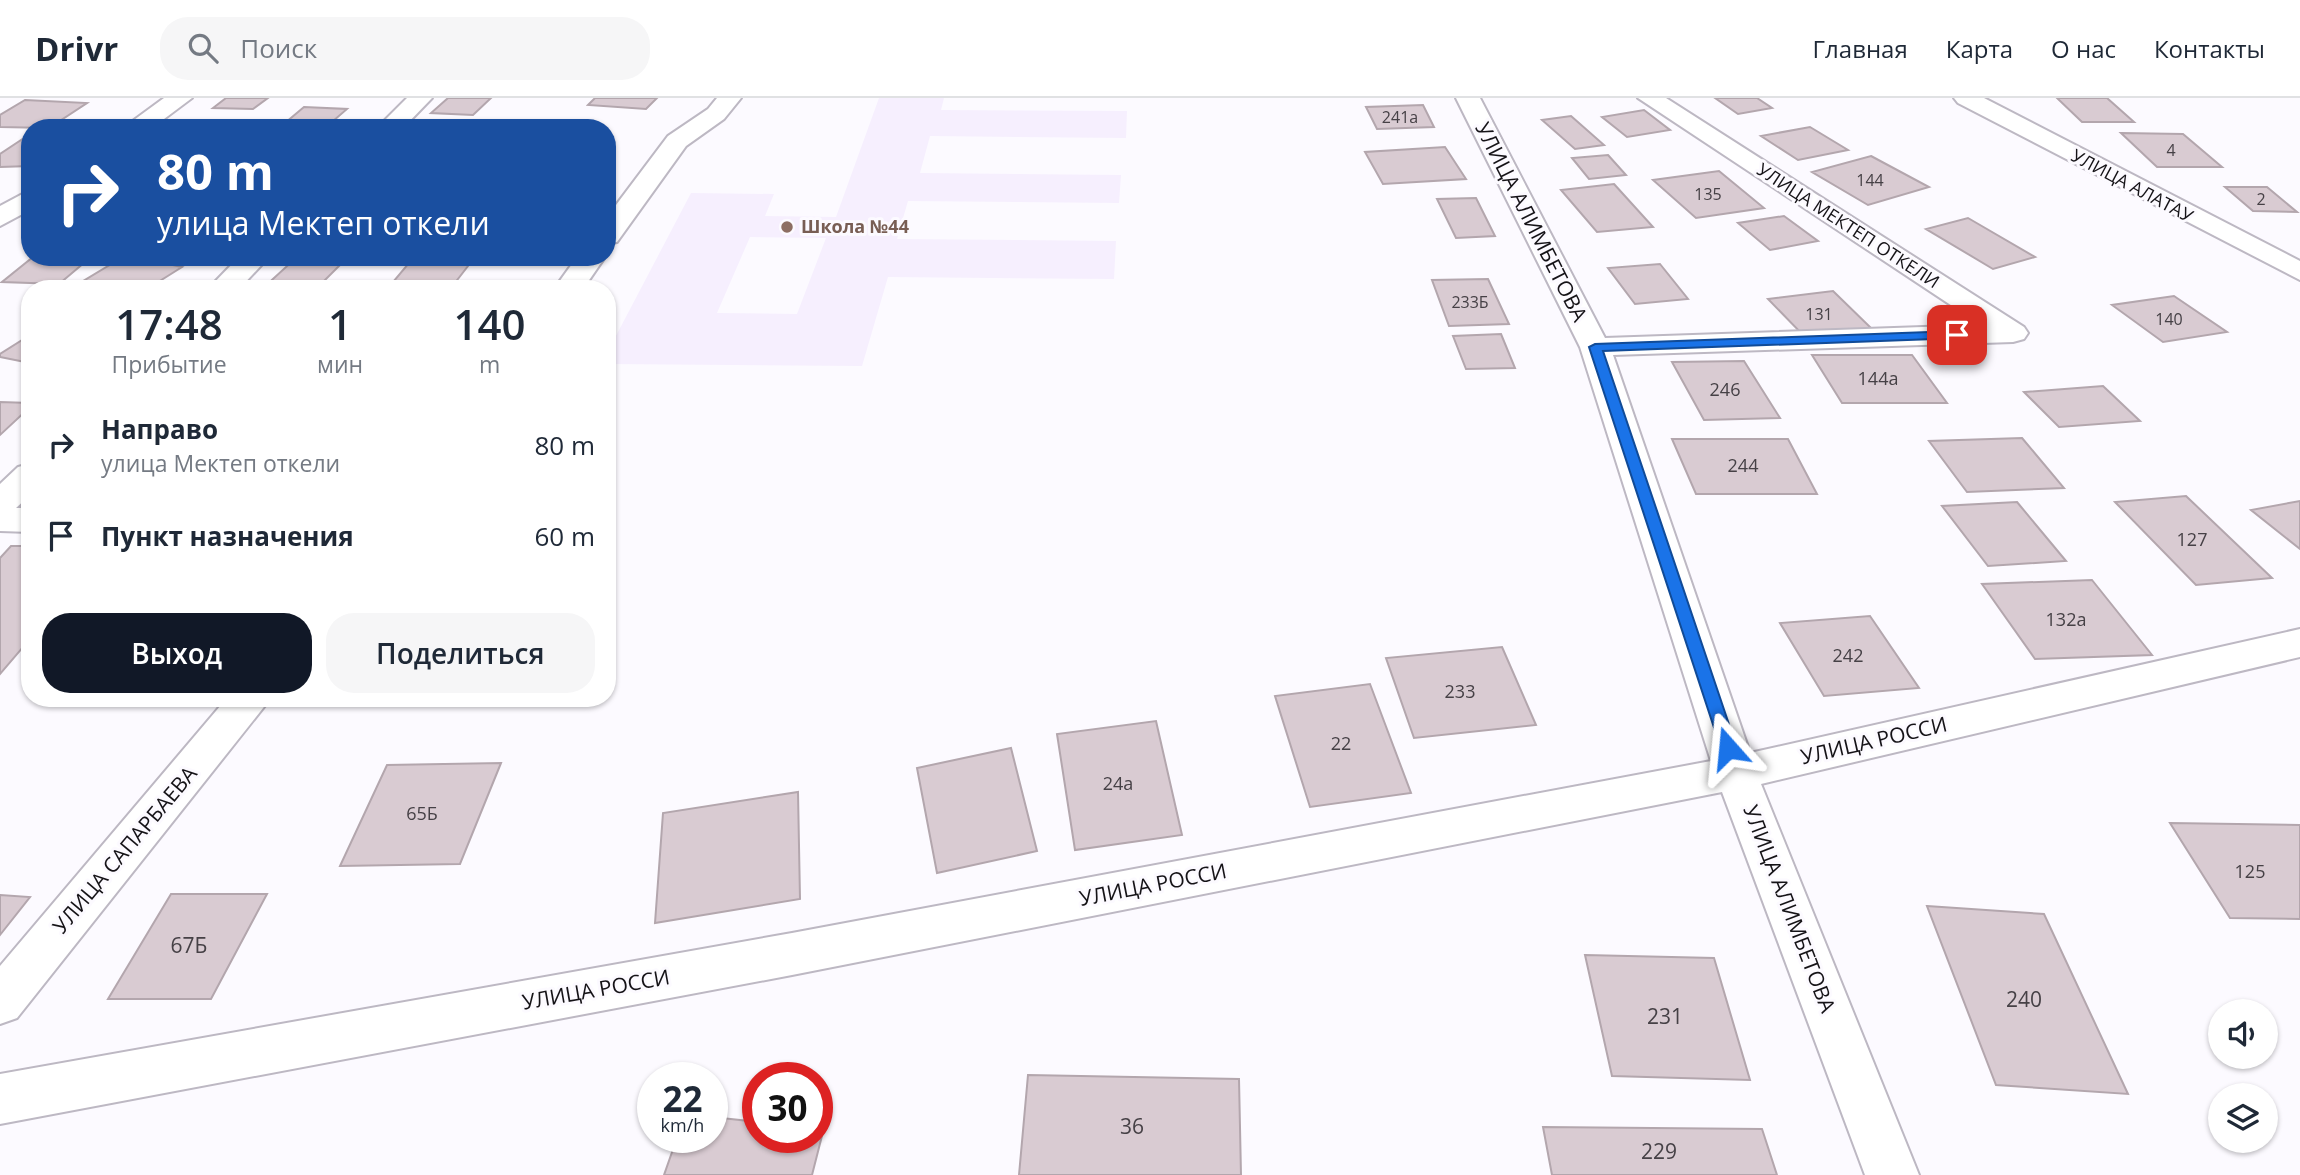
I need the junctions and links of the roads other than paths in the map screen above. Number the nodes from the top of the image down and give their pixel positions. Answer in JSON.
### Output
{"nodes":[{"id":1,"x":180,"y":98,"type":"edge"},
{"id":2,"x":420,"y":98,"type":"edge"},
{"id":3,"x":729,"y":98,"type":"edge"},
{"id":4,"x":1468,"y":98,"type":"edge"},
{"id":5,"x":1650,"y":98,"type":"edge"},
{"id":6,"x":1966,"y":98,"type":"edge"},
{"id":7,"x":148,"y":119,"type":"edge"},
{"id":8,"x":398,"y":119,"type":"edge"},
{"id":9,"x":21,"y":204,"type":"edge"},
{"id":10,"x":0,"y":218,"type":"edge"},
{"id":11,"x":616,"y":224,"type":"edge"},
{"id":12,"x":246,"y":266,"type":"edge"},
{"id":13,"x":2300,"y":272,"type":"edge"},
{"id":14,"x":231,"y":280,"type":"edge"},
{"id":15,"x":1595,"y":347,"type":"junction"},
{"id":16,"x":21,"y":484,"type":"edge"},
{"id":17,"x":0,"y":504,"type":"edge"},
{"id":18,"x":0,"y":519,"type":"edge"},
{"id":19,"x":21,"y":520,"type":"edge"},
{"id":20,"x":2300,"y":643,"type":"edge"},
{"id":21,"x":244,"y":707,"type":"edge"},
{"id":22,"x":1737,"y":773,"type":"junction"},
{"id":23,"x":0,"y":1002,"type":"edge"},
{"id":24,"x":0,"y":1099,"type":"edge"},
{"id":25,"x":1892,"y":1175,"type":"edge"}],
"edges":[{"from":1,"to":7,"type":"street"},
{"from":2,"to":8,"type":"street"},
{"from":3,"to":11,"type":"street"},
{"from":4,"to":15,"type":"street","name":"УЛИЦА АЛИМБЕТОВА"},
{"from":5,"to":15,"type":"street","name":"УЛИЦА МЕКТЕП ОТКЕЛИ"},
{"from":6,"to":13,"type":"street","name":"УЛИЦА АЛАТАУ"},
{"from":9,"to":10,"type":"street"},
{"from":12,"to":14,"type":"street"},
{"from":15,"to":22,"type":"street","name":"УЛИЦА АЛИМБЕТОВА"},
{"from":16,"to":17,"type":"street"},
{"from":18,"to":19,"type":"street"},
{"from":20,"to":22,"type":"street","name":"УЛИЦА РОССИ"},
{"from":21,"to":23,"type":"street","name":"УЛИЦА САПАРБАЕВА"},
{"from":22,"to":24,"type":"street","name":"УЛИЦА РОССИ"},
{"from":22,"to":25,"type":"street","name":"УЛИЦА АЛИМБЕТОВА"}]}
